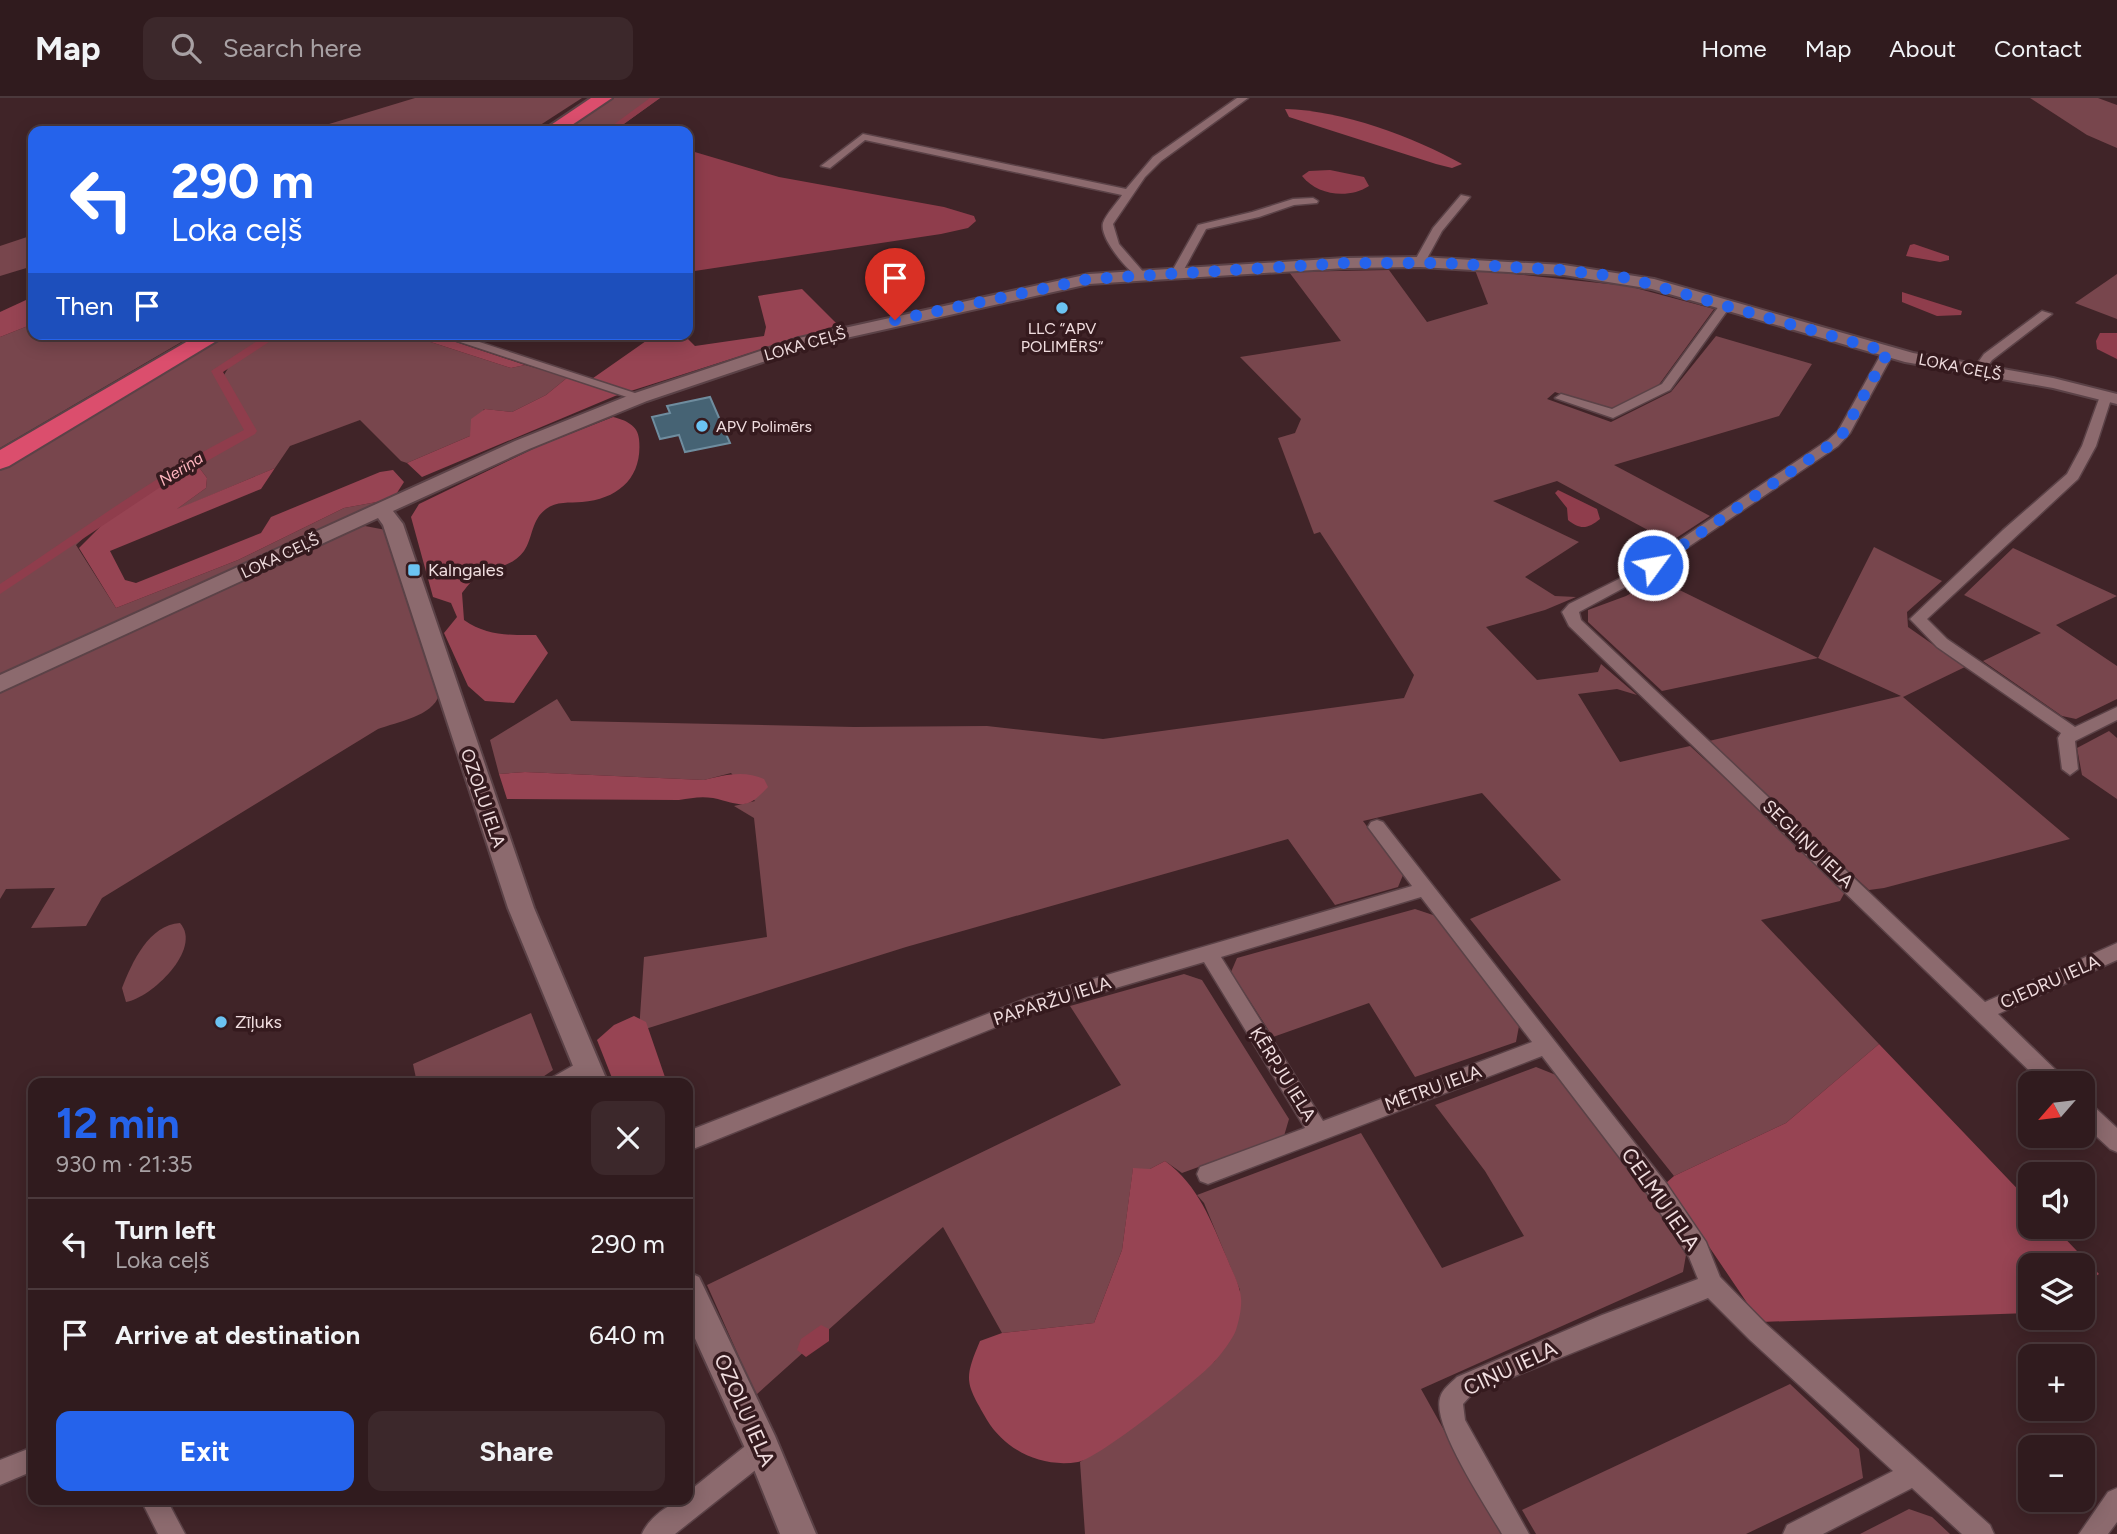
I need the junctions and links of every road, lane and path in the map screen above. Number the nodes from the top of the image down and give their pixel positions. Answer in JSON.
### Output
{"nodes":[{"id":1,"x":603,"y":98,"type":"edge"},
{"id":2,"x":1242,"y":98,"type":"edge"},
{"id":3,"x":559,"y":126,"type":"edge"},
{"id":4,"x":1007,"y":151,"type":"dead end"},
{"id":5,"x":993,"y":164,"type":"junction"},
{"id":6,"x":826,"y":166,"type":"dead end"},
{"id":7,"x":1129,"y":193,"type":"junction"},
{"id":8,"x":1465,"y":197,"type":"dead end"},
{"id":9,"x":1313,"y":201,"type":"dead end"},
{"id":10,"x":1420,"y":262,"type":"junction"},
{"id":11,"x":1177,"y":274,"type":"junction"},
{"id":12,"x":1140,"y":275,"type":"junction"},
{"id":13,"x":1726,"y":304,"type":"junction"},
{"id":14,"x":2046,"y":314,"type":"dead end"},
{"id":15,"x":207,"y":340,"type":"edge"},
{"id":16,"x":461,"y":340,"type":"edge"},
{"id":17,"x":1888,"y":352,"type":"junction"},
{"id":18,"x":1978,"y":371,"type":"junction"},
{"id":19,"x":641,"y":397,"type":"junction"},
{"id":20,"x":2111,"y":397,"type":"edge"},
{"id":21,"x":1561,"y":398,"type":"dead end"},
{"id":22,"x":0,"y":461,"type":"edge"},
{"id":23,"x":382,"y":510,"type":"junction"},
{"id":24,"x":1653,"y":565,"type":"dead end"},
{"id":25,"x":1637,"y":575,"type":"dead end"},
{"id":26,"x":0,"y":684,"type":"edge"},
{"id":27,"x":2117,"y":713,"type":"edge"},
{"id":28,"x":2074,"y":734,"type":"junction"},
{"id":29,"x":2070,"y":769,"type":"dead end"},
{"id":30,"x":1377,"y":827,"type":"dead end"},
{"id":31,"x":1425,"y":889,"type":"junction"},
{"id":32,"x":2117,"y":951,"type":"edge"},
{"id":33,"x":1209,"y":953,"type":"junction"},
{"id":34,"x":1983,"y":1012,"type":"junction"},
{"id":35,"x":1548,"y":1045,"type":"junction"},
{"id":36,"x":2044,"y":1071,"type":"edge"},
{"id":37,"x":591,"y":1075,"type":"edge"},
{"id":38,"x":2095,"y":1121,"type":"edge"},
{"id":39,"x":1318,"y":1131,"type":"junction"},
{"id":40,"x":693,"y":1139,"type":"edge"},
{"id":41,"x":2117,"y":1142,"type":"edge"},
{"id":42,"x":1208,"y":1174,"type":"dead end"},
{"id":43,"x":1712,"y":1285,"type":"junction"},
{"id":44,"x":693,"y":1299,"type":"edge"},
{"id":45,"x":762,"y":1448,"type":"junction"},
{"id":46,"x":28,"y":1461,"type":"edge"},
{"id":47,"x":0,"y":1473,"type":"edge"},
{"id":48,"x":1916,"y":1474,"type":"junction"},
{"id":49,"x":2117,"y":1501,"type":"edge"},
{"id":50,"x":693,"y":1504,"type":"edge"},
{"id":51,"x":156,"y":1505,"type":"edge"},
{"id":52,"x":692,"y":1505,"type":"edge"},
{"id":53,"x":172,"y":1534,"type":"edge"},
{"id":54,"x":656,"y":1534,"type":"edge"},
{"id":55,"x":798,"y":1534,"type":"edge"},
{"id":56,"x":1516,"y":1534,"type":"edge"},
{"id":57,"x":1796,"y":1534,"type":"edge"},
{"id":58,"x":1981,"y":1534,"type":"edge"},
{"id":59,"x":2092,"y":1534,"type":"edge"}],
"edges":[{"from":1,"to":3,"type":"highway"},
{"from":2,"to":7,"type":"street"},
{"from":4,"to":5,"type":"street"},
{"from":5,"to":6,"type":"street"},
{"from":5,"to":7,"type":"street"},
{"from":7,"to":12,"type":"street"},
{"from":8,"to":10,"type":"street"},
{"from":9,"to":11,"type":"street"},
{"from":10,"to":11,"type":"main road","name":"LOKA CEĻŠ"},
{"from":10,"to":13,"type":"main road","name":"LOKA CEĻŠ"},
{"from":11,"to":12,"type":"main road","name":"LOKA CEĻŠ"},
{"from":12,"to":19,"type":"main road","name":"LOKA CEĻŠ"},
{"from":13,"to":17,"type":"main road","name":"LOKA CEĻŠ"},
{"from":13,"to":21,"type":"street"},
{"from":14,"to":18,"type":"street"},
{"from":15,"to":22,"type":"highway"},
{"from":16,"to":19,"type":"street"},
{"from":17,"to":18,"type":"main road","name":"LOKA CEĻŠ"},
{"from":17,"to":24,"type":"street"},
{"from":18,"to":20,"type":"main road","name":"LOKA CEĻŠ"},
{"from":19,"to":23,"type":"main road","name":"LOKA CEĻŠ"},
{"from":20,"to":28,"type":"street"},
{"from":23,"to":26,"type":"main road","name":"LOKA CEĻŠ"},
{"from":23,"to":37,"type":"main road","name":"OZOLU IELA"},
{"from":25,"to":34,"type":"street","name":"SEGLIŅU IELA"},
{"from":27,"to":28,"type":"street"},
{"from":28,"to":29,"type":"street"},
{"from":30,"to":31,"type":"street","name":"CELMU IELA"},
{"from":31,"to":33,"type":"street","name":"PAPARŽU IELA"},
{"from":31,"to":35,"type":"street","name":"CELMU IELA"},
{"from":32,"to":34,"type":"street","name":"CIEDRU IELA"},
{"from":33,"to":39,"type":"street","name":"ĶĒRPJU IELA"},
{"from":33,"to":40,"type":"street","name":"PAPARŽU IELA"},
{"from":34,"to":36,"type":"street","name":"SEGLIŅU IELA"},
{"from":35,"to":39,"type":"street","name":"MĒTRU IELA"},
{"from":35,"to":43,"type":"street","name":"CELMU IELA"},
{"from":38,"to":41,"type":"street"},
{"from":39,"to":42,"type":"street","name":"ĶĒRPJU IELA"},
{"from":43,"to":48,"type":"street","name":"CELMU IELA"},
{"from":43,"to":56,"type":"street","name":"CIŅU IELA"},
{"from":44,"to":45,"type":"main road","name":"OZOLU IELA"},
{"from":45,"to":50,"type":"street"},
{"from":45,"to":55,"type":"main road","name":"OZOLU IELA"},
{"from":46,"to":47,"type":"street"},
{"from":48,"to":57,"type":"street"},
{"from":48,"to":58,"type":"street","name":"CELMU IELA"},
{"from":49,"to":59,"type":"street"},
{"from":51,"to":53,"type":"street"},
{"from":52,"to":54,"type":"street"}]}
